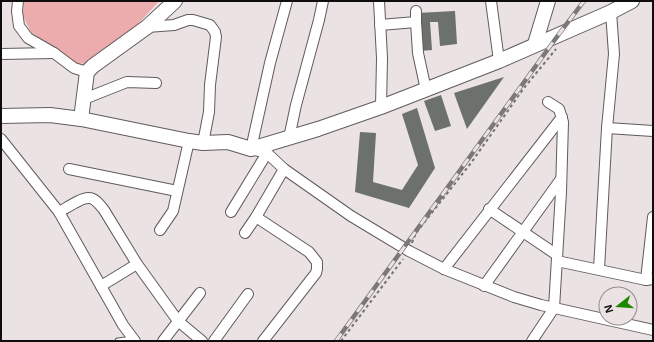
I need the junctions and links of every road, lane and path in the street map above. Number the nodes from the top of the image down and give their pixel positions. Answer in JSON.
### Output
{"nodes":[{"id":1,"x":18,"y":1,"type":"edge"},
{"id":2,"x":175,"y":1,"type":"edge"},
{"id":3,"x":287,"y":1,"type":"edge"},
{"id":4,"x":323,"y":1,"type":"edge"},
{"id":5,"x":379,"y":1,"type":"edge"},
{"id":6,"x":491,"y":1,"type":"edge"},
{"id":7,"x":548,"y":1,"type":"edge"},
{"id":8,"x":632,"y":1,"type":"edge"},
{"id":9,"x":416,"y":11,"type":"dead end"},
{"id":10,"x":611,"y":12,"type":"junction"},
{"id":11,"x":416,"y":22,"type":"junction"},
{"id":12,"x":380,"y":25,"type":"junction"},
{"id":13,"x":147,"y":27,"type":"junction"},
{"id":14,"x":535,"y":44,"type":"junction"},
{"id":15,"x":559,"y":46,"type":"dead end"},
{"id":16,"x":54,"y":53,"type":"junction"},
{"id":17,"x":1,"y":54,"type":"edge"},
{"id":18,"x":499,"y":60,"type":"junction"},
{"id":19,"x":87,"y":72,"type":"junction"},
{"id":20,"x":156,"y":84,"type":"dead end"},
{"id":21,"x":426,"y":90,"type":"junction"},
{"id":22,"x":84,"y":99,"type":"junction"},
{"id":23,"x":548,"y":102,"type":"dead end"},
{"id":24,"x":381,"y":107,"type":"junction"},
{"id":25,"x":1,"y":116,"type":"edge"},
{"id":26,"x":562,"y":116,"type":"junction"},
{"id":27,"x":81,"y":119,"type":"junction"},
{"id":28,"x":607,"y":128,"type":"junction"},
{"id":29,"x":653,"y":131,"type":"edge"},
{"id":30,"x":290,"y":138,"type":"junction"},
{"id":31,"x":1,"y":139,"type":"edge"},
{"id":32,"x":188,"y":141,"type":"junction"},
{"id":33,"x":203,"y":143,"type":"junction"},
{"id":34,"x":251,"y":149,"type":"junction"},
{"id":35,"x":267,"y":153,"type":"junction"},
{"id":36,"x":69,"y":169,"type":"dead end"},
{"id":37,"x":284,"y":169,"type":"junction"},
{"id":38,"x":561,"y":178,"type":"junction"},
{"id":39,"x":177,"y":191,"type":"junction"},
{"id":40,"x":489,"y":209,"type":"junction"},
{"id":41,"x":59,"y":212,"type":"junction"},
{"id":42,"x":231,"y":212,"type":"dead end"},
{"id":43,"x":256,"y":217,"type":"junction"},
{"id":44,"x":653,"y":217,"type":"edge"},
{"id":45,"x":160,"y":230,"type":"dead end"},
{"id":46,"x":522,"y":232,"type":"junction"},
{"id":47,"x":245,"y":233,"type":"dead end"},
{"id":48,"x":409,"y":251,"type":"junction"},
{"id":49,"x":557,"y":258,"type":"junction"},
{"id":50,"x":137,"y":264,"type":"junction"},
{"id":51,"x":444,"y":269,"type":"junction"},
{"id":52,"x":599,"y":269,"type":"junction"},
{"id":53,"x":649,"y":280,"type":"edge"},
{"id":54,"x":101,"y":286,"type":"junction"},
{"id":55,"x":484,"y":286,"type":"junction"},
{"id":56,"x":200,"y":293,"type":"dead end"},
{"id":57,"x":248,"y":294,"type":"dead end"},
{"id":58,"x":554,"y":308,"type":"junction"},
{"id":59,"x":178,"y":321,"type":"junction"},
{"id":60,"x":653,"y":330,"type":"edge"},
{"id":61,"x":134,"y":340,"type":"edge"},
{"id":62,"x":118,"y":341,"type":"edge"},
{"id":63,"x":162,"y":341,"type":"edge"},
{"id":64,"x":202,"y":341,"type":"edge"},
{"id":65,"x":214,"y":341,"type":"edge"},
{"id":66,"x":263,"y":341,"type":"edge"},
{"id":67,"x":341,"y":341,"type":"edge"},
{"id":68,"x":532,"y":341,"type":"edge"}],
"edges":[{"from":1,"to":16,"type":"street"},
{"from":2,"to":13,"type":"street"},
{"from":3,"to":34,"type":"street"},
{"from":4,"to":30,"type":"street"},
{"from":5,"to":12,"type":"street"},
{"from":6,"to":18,"type":"street"},
{"from":7,"to":14,"type":"street"},
{"from":8,"to":10,"type":"street"},
{"from":9,"to":11,"type":"street"},
{"from":10,"to":14,"type":"street"},
{"from":10,"to":28,"type":"street"},
{"from":11,"to":12,"type":"street"},
{"from":11,"to":21,"type":"street"},
{"from":12,"to":24,"type":"street"},
{"from":13,"to":19,"type":"street"},
{"from":13,"to":33,"type":"street"},
{"from":14,"to":18,"type":"street"},
{"from":15,"to":48,"type":"path"},
{"from":16,"to":17,"type":"street"},
{"from":16,"to":19,"type":"street"},
{"from":18,"to":21,"type":"street"},
{"from":19,"to":22,"type":"street"},
{"from":20,"to":22,"type":"street"},
{"from":21,"to":24,"type":"street"},
{"from":22,"to":27,"type":"street"},
{"from":23,"to":26,"type":"street"},
{"from":24,"to":30,"type":"street"},
{"from":25,"to":27,"type":"street"},
{"from":26,"to":38,"type":"street"},
{"from":26,"to":40,"type":"street"},
{"from":27,"to":32,"type":"street"},
{"from":28,"to":29,"type":"street"},
{"from":28,"to":52,"type":"street"},
{"from":30,"to":34,"type":"street"},
{"from":31,"to":41,"type":"street"},
{"from":32,"to":33,"type":"street"},
{"from":32,"to":39,"type":"street"},
{"from":33,"to":34,"type":"street"},
{"from":34,"to":35,"type":"street"},
{"from":35,"to":37,"type":"street"},
{"from":35,"to":42,"type":"street"},
{"from":36,"to":39,"type":"street"},
{"from":37,"to":43,"type":"street"},
{"from":37,"to":48,"type":"street"},
{"from":38,"to":46,"type":"street"},
{"from":38,"to":49,"type":"street"},
{"from":39,"to":45,"type":"street"},
{"from":40,"to":46,"type":"street"},
{"from":40,"to":51,"type":"street"},
{"from":41,"to":50,"type":"street"},
{"from":41,"to":54,"type":"street"},
{"from":43,"to":47,"type":"street"},
{"from":43,"to":66,"type":"street"},
{"from":44,"to":53,"type":"street"},
{"from":46,"to":49,"type":"street"},
{"from":46,"to":55,"type":"street"},
{"from":48,"to":51,"type":"street"},
{"from":48,"to":67,"type":"path"},
{"from":49,"to":52,"type":"street"},
{"from":49,"to":58,"type":"street"},
{"from":50,"to":54,"type":"street"},
{"from":50,"to":59,"type":"street"},
{"from":51,"to":55,"type":"street"},
{"from":52,"to":53,"type":"street"},
{"from":54,"to":61,"type":"street"},
{"from":55,"to":58,"type":"street"},
{"from":56,"to":59,"type":"street"},
{"from":57,"to":65,"type":"street"},
{"from":58,"to":60,"type":"street"},
{"from":58,"to":68,"type":"street"},
{"from":59,"to":63,"type":"street"},
{"from":59,"to":64,"type":"street"},
{"from":61,"to":62,"type":"lane"}]}
